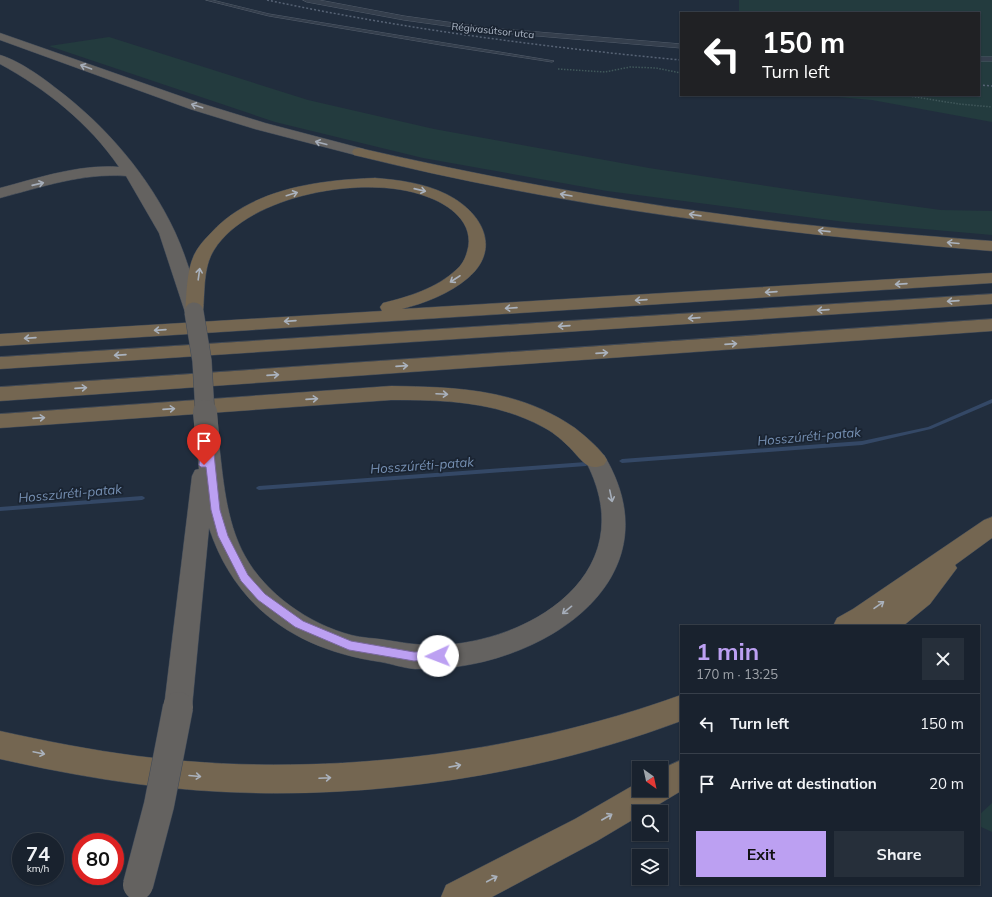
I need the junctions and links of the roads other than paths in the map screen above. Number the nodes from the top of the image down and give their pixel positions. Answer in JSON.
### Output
{"nodes":[{"id":1,"x":208,"y":0,"type":"edge"},
{"id":2,"x":307,"y":0,"type":"edge"},
{"id":3,"x":0,"y":36,"type":"edge"},
{"id":4,"x":680,"y":46,"type":"edge"},
{"id":5,"x":0,"y":59,"type":"edge"},
{"id":6,"x":980,"y":59,"type":"edge"},
{"id":7,"x":992,"y":59,"type":"edge"},
{"id":8,"x":552,"y":61,"type":"dead end"},
{"id":9,"x":132,"y":172,"type":"junction"},
{"id":10,"x":0,"y":193,"type":"edge"},
{"id":11,"x":992,"y":246,"type":"edge"},
{"id":12,"x":992,"y":278,"type":"edge"},
{"id":13,"x":992,"y":299,"type":"edge"},
{"id":14,"x":194,"y":312,"type":"junction"},
{"id":15,"x":329,"y":319,"type":"junction"},
{"id":16,"x":992,"y":325,"type":"edge"},
{"id":17,"x":0,"y":340,"type":"edge"},
{"id":18,"x":0,"y":363,"type":"edge"},
{"id":19,"x":0,"y":394,"type":"edge"},
{"id":20,"x":0,"y":421,"type":"edge"},
{"id":21,"x":207,"y":435,"type":"junction"},
{"id":22,"x":992,"y":526,"type":"edge"},
{"id":23,"x":959,"y":549,"type":"junction"},
{"id":24,"x":848,"y":625,"type":"edge"},
{"id":25,"x":885,"y":625,"type":"edge"},
{"id":26,"x":680,"y":708,"type":"edge"},
{"id":27,"x":0,"y":745,"type":"edge"},
{"id":28,"x":680,"y":775,"type":"edge"},
{"id":29,"x":668,"y":782,"type":"edge"},
{"id":30,"x":642,"y":797,"type":"edge"},
{"id":31,"x":136,"y":891,"type":"edge"},
{"id":32,"x":458,"y":897,"type":"edge"}],
"edges":[{"from":1,"to":8,"type":"lane"},
{"from":2,"to":4,"type":"street","name":"Régivasútsor utca"},
{"from":11,"to":3,"type":"highway","one_way":true},
{"from":5,"to":9,"type":"highway"},
{"from":6,"to":7,"type":"street"},
{"from":10,"to":9,"type":"highway","one_way":true},
{"from":9,"to":14,"type":"highway"},
{"from":12,"to":15,"type":"highway","one_way":true},
{"from":13,"to":18,"type":"highway","one_way":true},
{"from":14,"to":15,"type":"highway","one_way":true},
{"from":14,"to":21,"type":"highway","bridge":true},
{"from":15,"to":17,"type":"highway","one_way":true},
{"from":19,"to":16,"type":"highway","one_way":true},
{"from":20,"to":21,"type":"highway","one_way":true},
{"from":21,"to":31,"type":"highway","bridge":true},
{"from":22,"to":23,"type":"highway"},
{"from":24,"to":23,"type":"highway","one_way":true},
{"from":23,"to":25,"type":"highway"},
{"from":27,"to":26,"type":"highway","one_way":true},
{"from":28,"to":29,"type":"highway"},
{"from":32,"to":30,"type":"highway","one_way":true}]}
